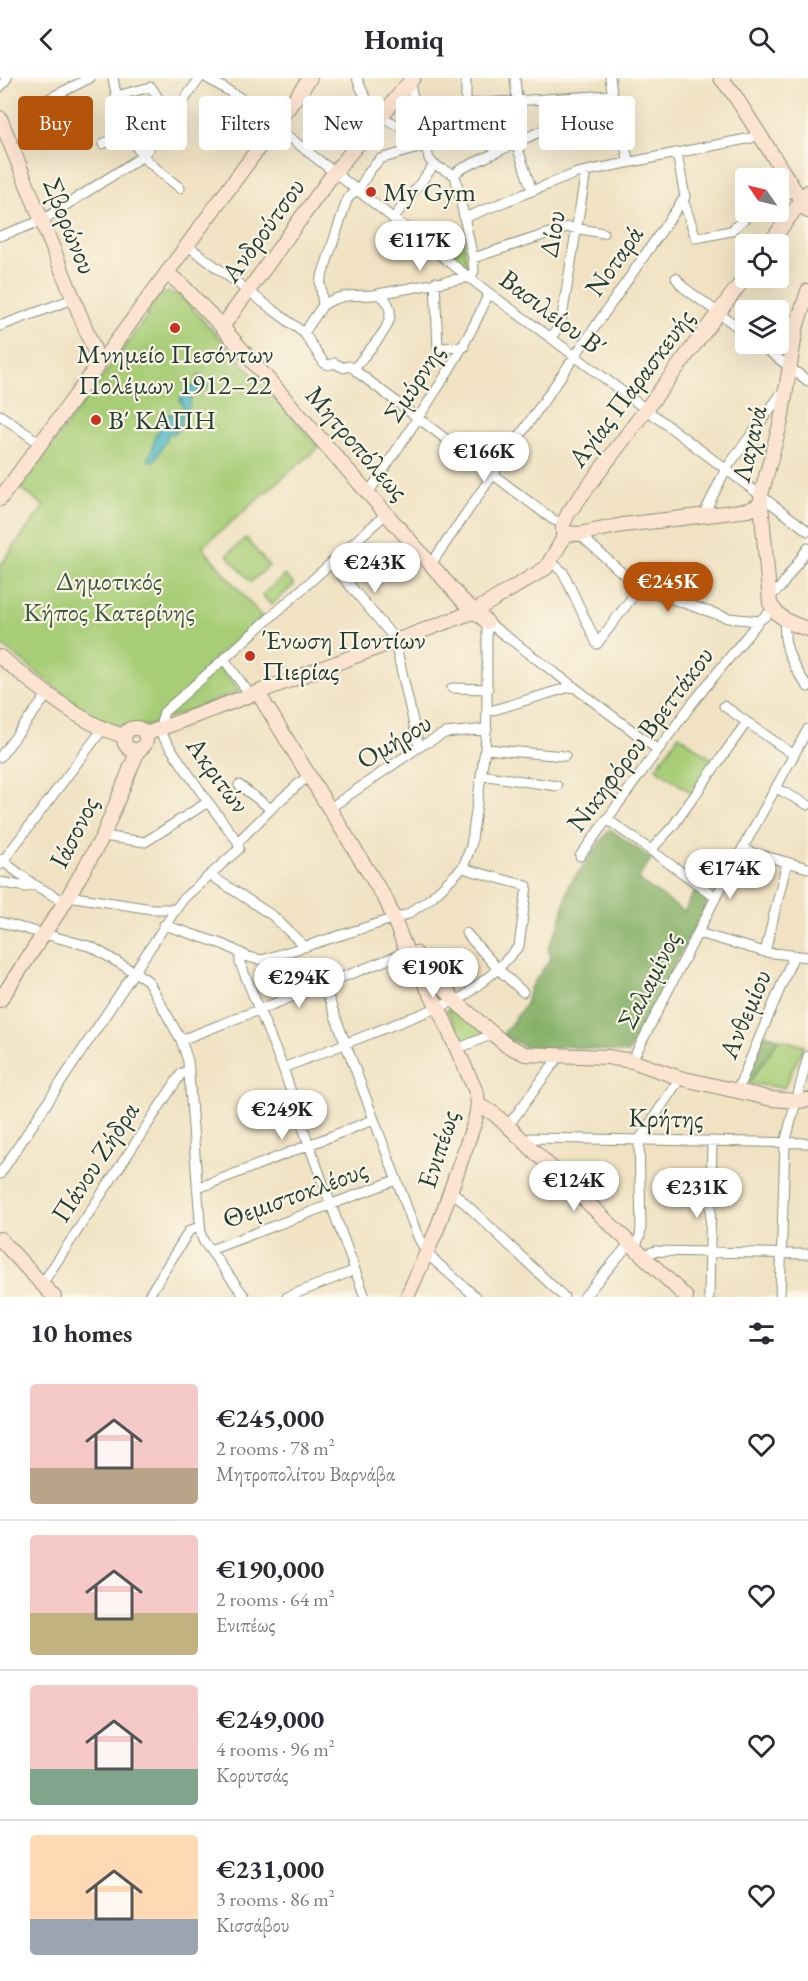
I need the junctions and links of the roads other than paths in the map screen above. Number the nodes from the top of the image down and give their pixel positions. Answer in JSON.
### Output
{"nodes":[{"id":1,"x":7,"y":78,"type":"edge"},
{"id":2,"x":90,"y":78,"type":"edge"},
{"id":3,"x":113,"y":78,"type":"edge"},
{"id":4,"x":200,"y":78,"type":"edge"},
{"id":5,"x":207,"y":78,"type":"edge"},
{"id":6,"x":310,"y":78,"type":"edge"},
{"id":7,"x":357,"y":78,"type":"edge"},
{"id":8,"x":466,"y":78,"type":"edge"},
{"id":9,"x":515,"y":78,"type":"edge"},
{"id":10,"x":610,"y":78,"type":"edge"},
{"id":11,"x":721,"y":78,"type":"edge"},
{"id":12,"x":410,"y":79,"type":"edge"},
{"id":13,"x":0,"y":87,"type":"edge"},
{"id":14,"x":54,"y":96,"type":"edge"},
{"id":15,"x":116,"y":96,"type":"joint"},
{"id":16,"x":157,"y":96,"type":"edge"},
{"id":17,"x":187,"y":96,"type":"edge"},
{"id":18,"x":234,"y":96,"type":"edge"},
{"id":19,"x":363,"y":96,"type":"edge"},
{"id":20,"x":414,"y":96,"type":"edge"},
{"id":21,"x":466,"y":96,"type":"edge"},
{"id":22,"x":517,"y":96,"type":"edge"},
{"id":23,"x":612,"y":96,"type":"edge"},
{"id":24,"x":291,"y":104,"type":"edge"},
{"id":25,"x":384,"y":111,"type":"edge"},
{"id":26,"x":1,"y":122,"type":"edge"},
{"id":27,"x":758,"y":134,"type":"junction"},
{"id":28,"x":291,"y":136,"type":"edge"},
{"id":29,"x":141,"y":150,"type":"edge"},
{"id":30,"x":148,"y":150,"type":"edge"},
{"id":31,"x":258,"y":150,"type":"edge"},
{"id":32,"x":353,"y":150,"type":"edge"},
{"id":33,"x":411,"y":150,"type":"edge"},
{"id":34,"x":426,"y":150,"type":"edge"},
{"id":35,"x":501,"y":150,"type":"edge"},
{"id":36,"x":518,"y":150,"type":"edge"},
{"id":37,"x":626,"y":150,"type":"edge"},
{"id":38,"x":677,"y":153,"type":"junction"},
{"id":39,"x":144,"y":156,"type":"junction"},
{"id":40,"x":629,"y":163,"type":"junction"},
{"id":41,"x":434,"y":165,"type":"junction"},
{"id":42,"x":586,"y":171,"type":"junction"},
{"id":43,"x":333,"y":174,"type":"junction"},
{"id":44,"x":455,"y":175,"type":"junction"},
{"id":45,"x":180,"y":188,"type":"dead end"},
{"id":46,"x":355,"y":190,"type":"junction"},
{"id":47,"x":531,"y":191,"type":"junction"},
{"id":48,"x":803,"y":199,"type":"edge"},
{"id":49,"x":683,"y":200,"type":"junction"},
{"id":50,"x":464,"y":218,"type":"junction"},
{"id":51,"x":393,"y":219,"type":"junction"},
{"id":52,"x":41,"y":221,"type":"junction"},
{"id":53,"x":741,"y":222,"type":"edge"},
{"id":54,"x":576,"y":227,"type":"junction"},
{"id":55,"x":603,"y":233,"type":"dead end"},
{"id":56,"x":777,"y":234,"type":"edge"},
{"id":57,"x":0,"y":236,"type":"edge"},
{"id":58,"x":188,"y":246,"type":"junction"},
{"id":59,"x":473,"y":258,"type":"junction"},
{"id":60,"x":167,"y":273,"type":"junction"},
{"id":61,"x":470,"y":277,"type":"junction"},
{"id":62,"x":676,"y":278,"type":"dead end"},
{"id":63,"x":435,"y":282,"type":"junction"},
{"id":64,"x":737,"y":288,"type":"edge"},
{"id":65,"x":808,"y":291,"type":"edge"},
{"id":66,"x":248,"y":292,"type":"junction"},
{"id":67,"x":489,"y":293,"type":"junction"},
{"id":68,"x":377,"y":294,"type":"junction"},
{"id":69,"x":73,"y":299,"type":"junction"},
{"id":70,"x":323,"y":304,"type":"junction"},
{"id":71,"x":718,"y":312,"type":"junction"},
{"id":72,"x":735,"y":325,"type":"edge"},
{"id":73,"x":0,"y":326,"type":"edge"},
{"id":74,"x":222,"y":327,"type":"junction"},
{"id":75,"x":304,"y":333,"type":"junction"},
{"id":76,"x":551,"y":338,"type":"junction"},
{"id":77,"x":464,"y":347,"type":"junction"},
{"id":78,"x":773,"y":354,"type":"edge"},
{"id":79,"x":575,"y":356,"type":"junction"},
{"id":80,"x":100,"y":357,"type":"junction"},
{"id":81,"x":789,"y":366,"type":"junction"},
{"id":82,"x":355,"y":369,"type":"junction"},
{"id":83,"x":806,"y":376,"type":"edge"},
{"id":84,"x":786,"y":388,"type":"junction"},
{"id":85,"x":644,"y":409,"type":"junction"},
{"id":86,"x":0,"y":415,"type":"edge"},
{"id":87,"x":418,"y":419,"type":"junction"},
{"id":88,"x":41,"y":444,"type":"junction"},
{"id":89,"x":726,"y":469,"type":"junction"},
{"id":90,"x":494,"y":474,"type":"junction"},
{"id":91,"x":369,"y":492,"type":"junction"},
{"id":92,"x":0,"y":499,"type":"edge"},
{"id":93,"x":761,"y":500,"type":"junction"},
{"id":94,"x":387,"y":513,"type":"junction"},
{"id":95,"x":703,"y":516,"type":"junction"},
{"id":96,"x":564,"y":529,"type":"junction"},
{"id":97,"x":808,"y":531,"type":"edge"},
{"id":98,"x":579,"y":534,"type":"junction"},
{"id":99,"x":808,"y":548,"type":"edge"},
{"id":100,"x":551,"y":562,"type":"junction"},
{"id":101,"x":331,"y":563,"type":"junction"},
{"id":102,"x":431,"y":564,"type":"junction"},
{"id":103,"x":639,"y":588,"type":"junction"},
{"id":104,"x":771,"y":604,"type":"junction"},
{"id":105,"x":473,"y":612,"type":"junction"},
{"id":106,"x":759,"y":621,"type":"junction"},
{"id":107,"x":785,"y":621,"type":"junction"},
{"id":108,"x":487,"y":622,"type":"junction"},
{"id":109,"x":808,"y":629,"type":"edge"},
{"id":110,"x":395,"y":642,"type":"junction"},
{"id":111,"x":0,"y":657,"type":"edge"},
{"id":112,"x":224,"y":659,"type":"junction"},
{"id":113,"x":573,"y":686,"type":"junction"},
{"id":114,"x":808,"y":687,"type":"edge"},
{"id":115,"x":452,"y":688,"type":"dead end"},
{"id":116,"x":488,"y":688,"type":"junction"},
{"id":117,"x":48,"y":694,"type":"junction"},
{"id":118,"x":254,"y":694,"type":"junction"},
{"id":119,"x":724,"y":706,"type":"dead end"},
{"id":120,"x":487,"y":712,"type":"junction"},
{"id":121,"x":746,"y":723,"type":"junction"},
{"id":122,"x":487,"y":729,"type":"junction"},
{"id":123,"x":808,"y":729,"type":"edge"},
{"id":124,"x":102,"y":730,"type":"junction"},
{"id":125,"x":152,"y":733,"type":"junction"},
{"id":126,"x":125,"y":736,"type":"junction"},
{"id":127,"x":419,"y":747,"type":"junction"},
{"id":128,"x":485,"y":749,"type":"junction"},
{"id":129,"x":138,"y":750,"type":"junction"},
{"id":130,"x":658,"y":750,"type":"junction"},
{"id":131,"x":794,"y":755,"type":"junction"},
{"id":132,"x":565,"y":756,"type":"dead end"},
{"id":133,"x":0,"y":757,"type":"edge"},
{"id":134,"x":309,"y":775,"type":"junction"},
{"id":135,"x":481,"y":775,"type":"junction"},
{"id":136,"x":239,"y":785,"type":"dead end"},
{"id":137,"x":557,"y":786,"type":"dead end"},
{"id":138,"x":776,"y":788,"type":"junction"},
{"id":139,"x":208,"y":802,"type":"junction"},
{"id":140,"x":808,"y":805,"type":"edge"},
{"id":141,"x":330,"y":808,"type":"junction"},
{"id":142,"x":271,"y":809,"type":"junction"},
{"id":143,"x":607,"y":819,"type":"junction"},
{"id":144,"x":103,"y":836,"type":"junction"},
{"id":145,"x":239,"y":844,"type":"junction"},
{"id":146,"x":651,"y":850,"type":"junction"},
{"id":147,"x":743,"y":850,"type":"junction"},
{"id":148,"x":580,"y":856,"type":"dead end"},
{"id":149,"x":1,"y":862,"type":"edge"},
{"id":150,"x":787,"y":862,"type":"junction"},
{"id":151,"x":463,"y":867,"type":"junction"},
{"id":152,"x":808,"y":868,"type":"edge"},
{"id":153,"x":210,"y":875,"type":"junction"},
{"id":154,"x":0,"y":882,"type":"edge"},
{"id":155,"x":33,"y":884,"type":"junction"},
{"id":156,"x":716,"y":897,"type":"junction"},
{"id":157,"x":66,"y":899,"type":"junction"},
{"id":158,"x":176,"y":909,"type":"junction"},
{"id":159,"x":393,"y":919,"type":"junction"},
{"id":160,"x":0,"y":922,"type":"edge"},
{"id":161,"x":164,"y":925,"type":"junction"},
{"id":162,"x":44,"y":932,"type":"junction"},
{"id":163,"x":466,"y":933,"type":"dead end"},
{"id":164,"x":698,"y":933,"type":"junction"},
{"id":165,"x":399,"y":936,"type":"junction"},
{"id":166,"x":305,"y":947,"type":"junction"},
{"id":167,"x":407,"y":952,"type":"junction"},
{"id":168,"x":765,"y":952,"type":"junction"},
{"id":169,"x":240,"y":954,"type":"junction"},
{"id":170,"x":794,"y":955,"type":"junction"},
{"id":171,"x":808,"y":956,"type":"edge"},
{"id":172,"x":498,"y":969,"type":"junction"},
{"id":173,"x":134,"y":971,"type":"junction"},
{"id":174,"x":324,"y":986,"type":"junction"},
{"id":175,"x":523,"y":992,"type":"dead end"},
{"id":176,"x":0,"y":1000,"type":"edge"},
{"id":177,"x":456,"y":1002,"type":"junction"},
{"id":178,"x":439,"y":1009,"type":"junction"},
{"id":179,"x":260,"y":1010,"type":"junction"},
{"id":180,"x":493,"y":1034,"type":"junction"},
{"id":181,"x":181,"y":1040,"type":"junction"},
{"id":182,"x":345,"y":1044,"type":"junction"},
{"id":183,"x":457,"y":1049,"type":"junction"},
{"id":184,"x":560,"y":1055,"type":"junction"},
{"id":185,"x":808,"y":1056,"type":"edge"},
{"id":186,"x":632,"y":1061,"type":"junction"},
{"id":187,"x":283,"y":1068,"type":"junction"},
{"id":188,"x":189,"y":1069,"type":"junction"},
{"id":189,"x":680,"y":1078,"type":"junction"},
{"id":190,"x":737,"y":1091,"type":"junction"},
{"id":191,"x":802,"y":1101,"type":"edge"},
{"id":192,"x":478,"y":1105,"type":"junction"},
{"id":193,"x":374,"y":1120,"type":"junction"},
{"id":194,"x":508,"y":1126,"type":"junction"},
{"id":195,"x":639,"y":1140,"type":"junction"},
{"id":196,"x":712,"y":1141,"type":"junction"},
{"id":197,"x":524,"y":1142,"type":"junction"},
{"id":198,"x":785,"y":1143,"type":"junction"},
{"id":199,"x":808,"y":1143,"type":"edge"},
{"id":200,"x":309,"y":1145,"type":"junction"},
{"id":201,"x":0,"y":1174,"type":"edge"},
{"id":202,"x":396,"y":1180,"type":"junction"},
{"id":203,"x":197,"y":1186,"type":"junction"},
{"id":204,"x":450,"y":1190,"type":"junction"},
{"id":205,"x":331,"y":1204,"type":"junction"},
{"id":206,"x":200,"y":1226,"type":"junction"},
{"id":207,"x":0,"y":1239,"type":"edge"},
{"id":208,"x":636,"y":1248,"type":"junction"},
{"id":209,"x":210,"y":1250,"type":"junction"},
{"id":210,"x":710,"y":1252,"type":"junction"},
{"id":211,"x":427,"y":1254,"type":"junction"},
{"id":212,"x":782,"y":1254,"type":"junction"},
{"id":213,"x":808,"y":1254,"type":"edge"},
{"id":214,"x":356,"y":1270,"type":"junction"},
{"id":215,"x":42,"y":1284,"type":"junction"},
{"id":216,"x":54,"y":1297,"type":"edge"},
{"id":217,"x":148,"y":1297,"type":"edge"},
{"id":218,"x":245,"y":1297,"type":"edge"},
{"id":219,"x":287,"y":1297,"type":"edge"},
{"id":220,"x":365,"y":1297,"type":"edge"},
{"id":221,"x":407,"y":1297,"type":"edge"},
{"id":222,"x":476,"y":1297,"type":"edge"},
{"id":223,"x":564,"y":1297,"type":"edge"},
{"id":224,"x":584,"y":1297,"type":"edge"},
{"id":225,"x":686,"y":1297,"type":"edge"},
{"id":226,"x":709,"y":1297,"type":"edge"},
{"id":227,"x":780,"y":1297,"type":"edge"}],
"edges":[{"from":1,"to":13,"type":"street"},
{"from":2,"to":14,"type":"street"},
{"from":3,"to":15,"type":"street"},
{"from":4,"to":17,"type":"street"},
{"from":5,"to":18,"type":"street","name":"Βασιλείου Β΄"},
{"from":6,"to":24,"type":"street"},
{"from":7,"to":19,"type":"street"},
{"from":8,"to":21,"type":"street"},
{"from":9,"to":22,"type":"street"},
{"from":10,"to":23,"type":"street"},
{"from":11,"to":27,"type":"street"},
{"from":12,"to":20,"type":"street"},
{"from":12,"to":25,"type":"street","name":"Ανδρούτσου"},
{"from":15,"to":16,"type":"street"},
{"from":26,"to":52,"type":"street","name":"Σβορώνου"},
{"from":27,"to":38,"type":"street"},
{"from":27,"to":48,"type":"street"},
{"from":28,"to":43,"type":"street","name":"Βασιλείου Β΄"},
{"from":29,"to":39,"type":"street"},
{"from":30,"to":39,"type":"street"},
{"from":31,"to":58,"type":"street"},
{"from":32,"to":43,"type":"street","name":"Ανδρούτσου"},
{"from":33,"to":46,"type":"street"},
{"from":34,"to":41,"type":"street"},
{"from":35,"to":44,"type":"street"},
{"from":36,"to":47,"type":"street"},
{"from":37,"to":40,"type":"street"},
{"from":38,"to":40,"type":"street"},
{"from":38,"to":49,"type":"street"},
{"from":39,"to":45,"type":"street"},
{"from":39,"to":52,"type":"street"},
{"from":40,"to":42,"type":"street"},
{"from":41,"to":44,"type":"street"},
{"from":41,"to":51,"type":"street"},
{"from":42,"to":47,"type":"street"},
{"from":42,"to":54,"type":"street","name":"Δίου"},
{"from":43,"to":46,"type":"street","name":"Βασιλείου Β΄"},
{"from":43,"to":66,"type":"street","name":"Ανδρούτσου"},
{"from":44,"to":50,"type":"street"},
{"from":46,"to":51,"type":"street","name":"Βασιλείου Β΄"},
{"from":46,"to":70,"type":"street"},
{"from":47,"to":50,"type":"street"},
{"from":48,"to":56,"type":"street"},
{"from":49,"to":53,"type":"street"},
{"from":49,"to":79,"type":"street","name":"Νοταρά"},
{"from":50,"to":59,"type":"street"},
{"from":51,"to":61,"type":"street","name":"Βασιλείου Β΄"},
{"from":52,"to":57,"type":"street"},
{"from":52,"to":69,"type":"street","name":"Σβορώνου"},
{"from":54,"to":55,"type":"street"},
{"from":54,"to":59,"type":"street"},
{"from":54,"to":76,"type":"street","name":"Δίου"},
{"from":58,"to":60,"type":"street"},
{"from":58,"to":66,"type":"street"},
{"from":59,"to":61,"type":"street"},
{"from":60,"to":74,"type":"street","name":"Μητροπόλεως"},
{"from":60,"to":80,"type":"street"},
{"from":61,"to":63,"type":"street"},
{"from":61,"to":67,"type":"street","name":"Βασιλείου Β΄"},
{"from":62,"to":71,"type":"street"},
{"from":63,"to":68,"type":"street"},
{"from":63,"to":77,"type":"street"},
{"from":64,"to":71,"type":"street","name":"Αγίας Παρασκευής"},
{"from":65,"to":81,"type":"street","name":"Λαχανά"},
{"from":66,"to":74,"type":"street","name":"Ανδρούτσου"},
{"from":66,"to":75,"type":"street"},
{"from":67,"to":76,"type":"street","name":"Βασιλείου Β΄"},
{"from":67,"to":77,"type":"street","name":"Σμύρνης"},
{"from":68,"to":70,"type":"street"},
{"from":68,"to":82,"type":"street"},
{"from":69,"to":73,"type":"street"},
{"from":69,"to":80,"type":"street","name":"Σβορώνου"},
{"from":70,"to":75,"type":"street"},
{"from":71,"to":72,"type":"street"},
{"from":71,"to":85,"type":"street","name":"Αγίας Παρασκευής"},
{"from":74,"to":91,"type":"street","name":"Μητροπόλεως"},
{"from":75,"to":82,"type":"street"},
{"from":76,"to":79,"type":"street","name":"Βασιλείου Β΄"},
{"from":77,"to":87,"type":"street","name":"Σμύρνης"},
{"from":78,"to":81,"type":"street"},
{"from":79,"to":85,"type":"street","name":"Βασιλείου Β΄"},
{"from":79,"to":90,"type":"street","name":"Νοταρά"},
{"from":80,"to":88,"type":"street"},
{"from":81,"to":83,"type":"street"},
{"from":81,"to":84,"type":"street","name":"Λαχανά"},
{"from":82,"to":87,"type":"street"},
{"from":84,"to":89,"type":"street"},
{"from":84,"to":93,"type":"street","name":"Λαχανά"},
{"from":85,"to":89,"type":"street","name":"Βασιλείου Β΄"},
{"from":85,"to":96,"type":"street","name":"Αγίας Παρασκευής"},
{"from":86,"to":88,"type":"street"},
{"from":87,"to":90,"type":"street"},
{"from":87,"to":91,"type":"street","name":"Σμύρνης"},
{"from":88,"to":92,"type":"street"},
{"from":89,"to":93,"type":"street","name":"Βασιλείου Β΄"},
{"from":89,"to":95,"type":"street"},
{"from":90,"to":96,"type":"street"},
{"from":90,"to":102,"type":"street","name":"Νοταρά"},
{"from":91,"to":94,"type":"street","name":"Μητροπόλεως"},
{"from":93,"to":95,"type":"street"},
{"from":93,"to":97,"type":"street","name":"Βασιλείου Β΄"},
{"from":93,"to":104,"type":"street","name":"Λαχανά"},
{"from":94,"to":101,"type":"street"},
{"from":94,"to":102,"type":"street","name":"Μητροπόλεως"},
{"from":95,"to":98,"type":"street"},
{"from":96,"to":98,"type":"street"},
{"from":96,"to":100,"type":"street","name":"Αγίας Παρασκευής"},
{"from":98,"to":103,"type":"street"},
{"from":99,"to":104,"type":"street","name":"Νικηφόρου Βρεττάκου"},
{"from":100,"to":103,"type":"street"},
{"from":100,"to":105,"type":"street"},
{"from":101,"to":110,"type":"street"},
{"from":101,"to":112,"type":"street"},
{"from":102,"to":105,"type":"street","name":"Μητροπόλεως"},
{"from":103,"to":106,"type":"street"},
{"from":104,"to":106,"type":"street","name":"Νικηφόρου Βρεττάκου"},
{"from":104,"to":107,"type":"street"},
{"from":105,"to":108,"type":"street","name":"Μητροπόλεως"},
{"from":105,"to":110,"type":"street"},
{"from":106,"to":130,"type":"street","name":"Νικηφόρου Βρεττάκου"},
{"from":107,"to":109,"type":"street"},
{"from":107,"to":114,"type":"street"},
{"from":108,"to":113,"type":"street","name":"Μητροπόλεως"},
{"from":108,"to":116,"type":"street"},
{"from":110,"to":118,"type":"street"},
{"from":110,"to":127,"type":"street"},
{"from":111,"to":117,"type":"street"},
{"from":112,"to":118,"type":"street"},
{"from":112,"to":125,"type":"street"},
{"from":113,"to":120,"type":"street"},
{"from":113,"to":130,"type":"street","name":"Μητροπόλεως"},
{"from":115,"to":116,"type":"street"},
{"from":116,"to":120,"type":"street"},
{"from":117,"to":124,"type":"street"},
{"from":117,"to":133,"type":"street"},
{"from":118,"to":125,"type":"street"},
{"from":118,"to":134,"type":"street","name":"Ενιπέως"},
{"from":119,"to":121,"type":"street"},
{"from":120,"to":122,"type":"street"},
{"from":121,"to":131,"type":"street"},
{"from":121,"to":146,"type":"street"},
{"from":122,"to":127,"type":"street","name":"Ομήρου"},
{"from":122,"to":128,"type":"street"},
{"from":123,"to":131,"type":"street","name":"Σαλαμίνος"},
{"from":124,"to":126,"type":"street"},
{"from":124,"to":149,"type":"street"},
{"from":125,"to":126,"type":"street"},
{"from":125,"to":129,"type":"street"},
{"from":125,"to":139,"type":"street","name":"Ακριτών"},
{"from":126,"to":129,"type":"street"},
{"from":127,"to":141,"type":"street","name":"Ομήρου"},
{"from":128,"to":132,"type":"street"},
{"from":128,"to":135,"type":"street"},
{"from":129,"to":144,"type":"street","name":"Ιάσονος"},
{"from":130,"to":143,"type":"street","name":"Νικηφόρου Βρεττάκου"},
{"from":131,"to":138,"type":"street","name":"Σαλαμίνος"},
{"from":134,"to":141,"type":"street","name":"Ενιπέως"},
{"from":134,"to":142,"type":"street"},
{"from":135,"to":137,"type":"street"},
{"from":135,"to":151,"type":"street"},
{"from":136,"to":142,"type":"street"},
{"from":138,"to":140,"type":"street"},
{"from":138,"to":147,"type":"street","name":"Σαλαμίνος"},
{"from":139,"to":144,"type":"street"},
{"from":139,"to":145,"type":"street","name":"Ακριτών"},
{"from":141,"to":159,"type":"street","name":"Ενιπέως"},
{"from":142,"to":145,"type":"street"},
{"from":143,"to":146,"type":"street"},
{"from":143,"to":148,"type":"street","name":"Νικηφόρου Βρεττάκου"},
{"from":144,"to":157,"type":"street","name":"Ιάσονος"},
{"from":145,"to":153,"type":"street"},
{"from":146,"to":156,"type":"street"},
{"from":147,"to":150,"type":"street"},
{"from":147,"to":156,"type":"street","name":"Σαλαμίνος"},
{"from":149,"to":155,"type":"street"},
{"from":150,"to":152,"type":"street"},
{"from":150,"to":168,"type":"street"},
{"from":151,"to":159,"type":"street"},
{"from":151,"to":172,"type":"street"},
{"from":153,"to":158,"type":"street"},
{"from":153,"to":166,"type":"street"},
{"from":154,"to":155,"type":"street"},
{"from":155,"to":157,"type":"street"},
{"from":156,"to":164,"type":"street","name":"Σαλαμίνος"},
{"from":157,"to":158,"type":"street"},
{"from":157,"to":162,"type":"street","name":"Ιάσονος"},
{"from":158,"to":161,"type":"street"},
{"from":159,"to":165,"type":"street","name":"Ενιπέως"},
{"from":159,"to":166,"type":"street"},
{"from":160,"to":162,"type":"street"},
{"from":161,"to":169,"type":"street"},
{"from":161,"to":173,"type":"street"},
{"from":162,"to":173,"type":"street"},
{"from":162,"to":176,"type":"street","name":"Ιάσονος"},
{"from":163,"to":172,"type":"street"},
{"from":164,"to":168,"type":"street"},
{"from":164,"to":186,"type":"street","name":"Σαλαμίνος"},
{"from":165,"to":167,"type":"street","name":"Ενιπέως"},
{"from":165,"to":177,"type":"street"},
{"from":166,"to":169,"type":"street"},
{"from":167,"to":174,"type":"street"},
{"from":167,"to":178,"type":"street","name":"Ενιπέως"},
{"from":168,"to":170,"type":"street"},
{"from":169,"to":179,"type":"street"},
{"from":170,"to":171,"type":"street"},
{"from":170,"to":190,"type":"street","name":"Ανθεμίου"},
{"from":172,"to":175,"type":"street"},
{"from":172,"to":177,"type":"street"},
{"from":173,"to":181,"type":"street"},
{"from":173,"to":201,"type":"street"},
{"from":174,"to":179,"type":"street"},
{"from":174,"to":182,"type":"street"},
{"from":177,"to":178,"type":"street"},
{"from":177,"to":180,"type":"street"},
{"from":178,"to":182,"type":"street"},
{"from":178,"to":183,"type":"street","name":"Ενιπέως"},
{"from":179,"to":181,"type":"street"},
{"from":179,"to":187,"type":"street"},
{"from":180,"to":183,"type":"street"},
{"from":180,"to":184,"type":"street"},
{"from":181,"to":188,"type":"street"},
{"from":182,"to":187,"type":"street"},
{"from":182,"to":193,"type":"street"},
{"from":183,"to":192,"type":"street","name":"Ενιπέως"},
{"from":184,"to":186,"type":"street"},
{"from":184,"to":194,"type":"street"},
{"from":185,"to":191,"type":"street"},
{"from":186,"to":189,"type":"street"},
{"from":187,"to":200,"type":"street"},
{"from":188,"to":203,"type":"street"},
{"from":188,"to":215,"type":"street","name":"Πάνου Ζήδρα"},
{"from":189,"to":190,"type":"street"},
{"from":189,"to":195,"type":"street"},
{"from":190,"to":191,"type":"street"},
{"from":191,"to":198,"type":"street"},
{"from":192,"to":194,"type":"street"},
{"from":192,"to":204,"type":"street","name":"Ενιπέως"},
{"from":193,"to":200,"type":"street"},
{"from":193,"to":202,"type":"street"},
{"from":194,"to":197,"type":"street"},
{"from":195,"to":196,"type":"street","name":"Κρήτης"},
{"from":195,"to":197,"type":"street","name":"Κρήτης"},
{"from":195,"to":208,"type":"street"},
{"from":196,"to":198,"type":"street","name":"Κρήτης"},
{"from":196,"to":210,"type":"street"},
{"from":197,"to":208,"type":"street"},
{"from":198,"to":199,"type":"street","name":"Κρήτης"},
{"from":198,"to":212,"type":"street"},
{"from":200,"to":203,"type":"street"},
{"from":200,"to":205,"type":"street"},
{"from":202,"to":205,"type":"street","name":"Θεμιστοκλέους"},
{"from":202,"to":211,"type":"street"},
{"from":203,"to":206,"type":"street"},
{"from":204,"to":211,"type":"street","name":"Ενιπέως"},
{"from":204,"to":223,"type":"street"},
{"from":205,"to":209,"type":"street","name":"Θεμιστοκλέους"},
{"from":205,"to":214,"type":"street"},
{"from":206,"to":209,"type":"street"},
{"from":206,"to":217,"type":"street"},
{"from":207,"to":215,"type":"street"},
{"from":208,"to":210,"type":"street"},
{"from":208,"to":224,"type":"street"},
{"from":208,"to":225,"type":"street"},
{"from":209,"to":218,"type":"street"},
{"from":210,"to":212,"type":"street"},
{"from":210,"to":226,"type":"street"},
{"from":211,"to":221,"type":"street","name":"Ενιπέως"},
{"from":211,"to":222,"type":"street"},
{"from":212,"to":213,"type":"street"},
{"from":212,"to":227,"type":"street"},
{"from":214,"to":219,"type":"street"},
{"from":214,"to":220,"type":"street"},
{"from":215,"to":216,"type":"street"}]}
